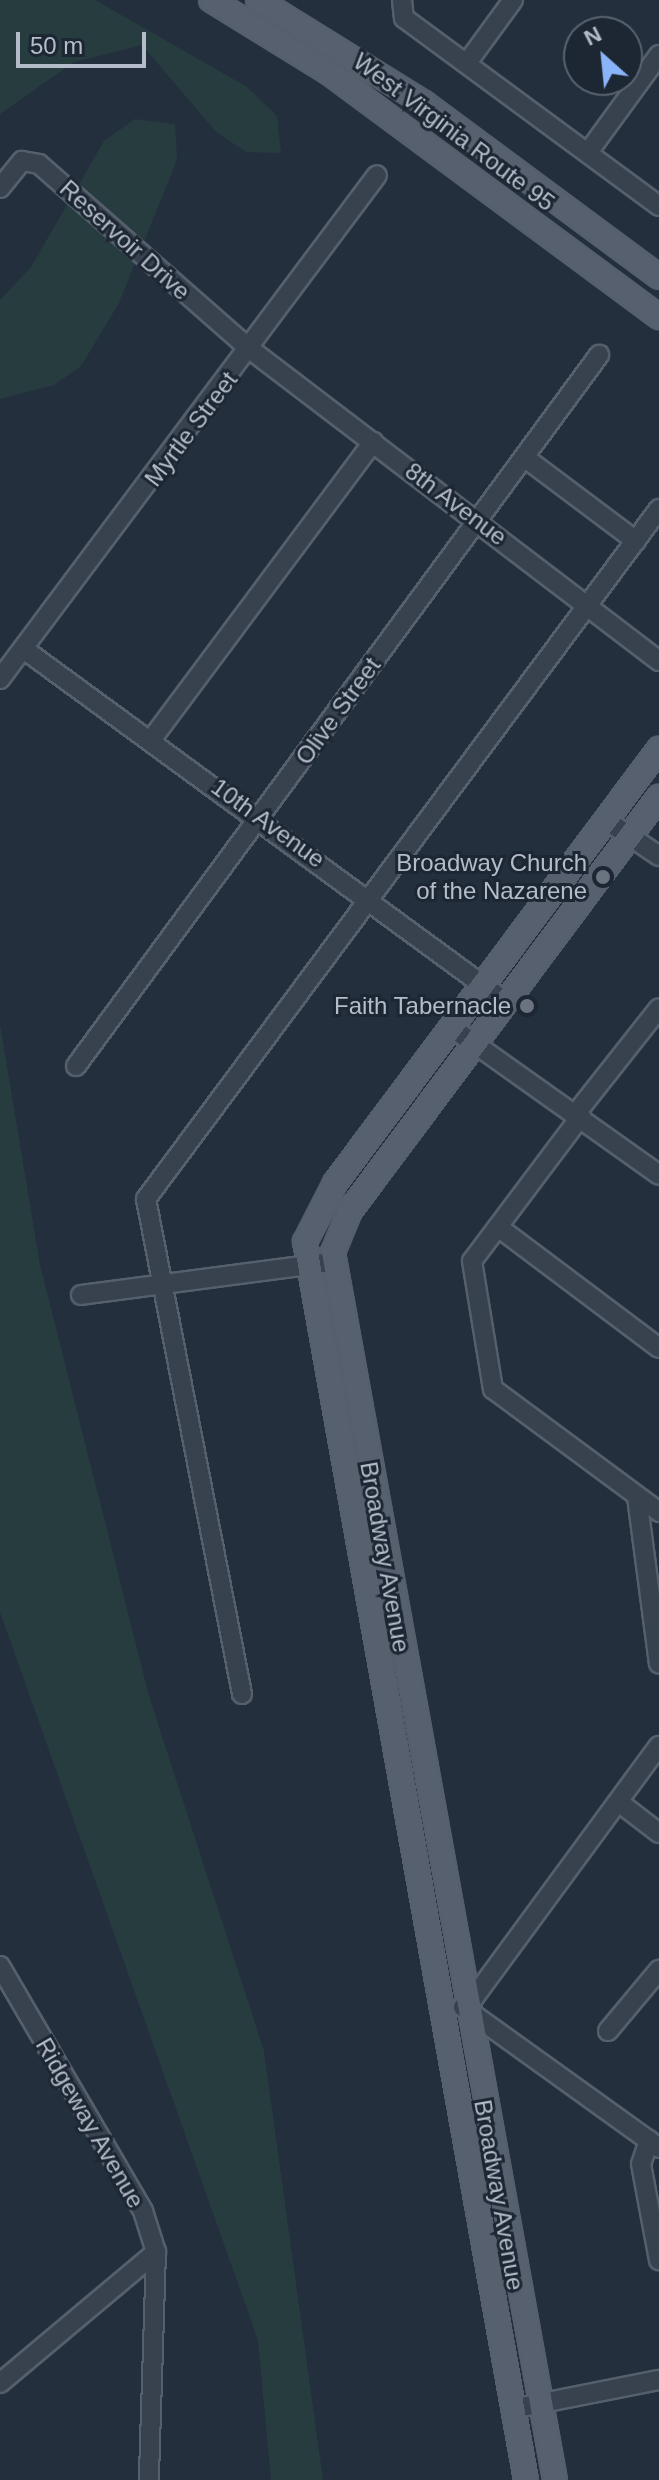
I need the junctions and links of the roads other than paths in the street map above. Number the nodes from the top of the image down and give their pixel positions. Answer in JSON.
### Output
{"nodes":[{"id":1,"x":211,"y":0,"type":"edge"},
{"id":2,"x":258,"y":0,"type":"edge"},
{"id":3,"x":402,"y":0,"type":"edge"},
{"id":4,"x":513,"y":0,"type":"edge"},
{"id":5,"x":659,"y":55,"type":"edge"},
{"id":6,"x":467,"y":63,"type":"junction"},
{"id":7,"x":589,"y":151,"type":"junction"},
{"id":8,"x":377,"y":175,"type":"dead end"},
{"id":9,"x":0,"y":188,"type":"edge"},
{"id":10,"x":659,"y":206,"type":"edge"},
{"id":11,"x":659,"y":277,"type":"edge"},
{"id":12,"x":659,"y":317,"type":"edge"},
{"id":13,"x":251,"y":350,"type":"junction"},
{"id":14,"x":599,"y":355,"type":"dead end"},
{"id":15,"x":373,"y":442,"type":"junction"},
{"id":16,"x":524,"y":457,"type":"junction"},
{"id":17,"x":659,"y":509,"type":"edge"},
{"id":18,"x":478,"y":520,"type":"junction"},
{"id":19,"x":636,"y":541,"type":"junction"},
{"id":20,"x":590,"y":603,"type":"junction"},
{"id":21,"x":25,"y":650,"type":"junction"},
{"id":22,"x":659,"y":661,"type":"edge"},
{"id":23,"x":0,"y":679,"type":"edge"},
{"id":24,"x":151,"y":740,"type":"junction"},
{"id":25,"x":659,"y":749,"type":"edge"},
{"id":26,"x":659,"y":797,"type":"edge"},
{"id":27,"x":259,"y":817,"type":"junction"},
{"id":28,"x":606,"y":820,"type":"junction"},
{"id":29,"x":629,"y":837,"type":"junction"},
{"id":30,"x":659,"y":856,"type":"edge"},
{"id":31,"x":371,"y":897,"type":"junction"},
{"id":32,"x":483,"y":986,"type":"junction"},
{"id":33,"x":506,"y":1002,"type":"junction"},
{"id":34,"x":658,"y":1011,"type":"edge"},
{"id":35,"x":451,"y":1027,"type":"junction"},
{"id":36,"x":475,"y":1044,"type":"junction"},
{"id":37,"x":76,"y":1066,"type":"dead end"},
{"id":38,"x":579,"y":1114,"type":"junction"},
{"id":39,"x":659,"y":1175,"type":"edge"},
{"id":40,"x":498,"y":1227,"type":"junction"},
{"id":41,"x":306,"y":1262,"type":"junction"},
{"id":42,"x":333,"y":1262,"type":"junction"},
{"id":43,"x":164,"y":1283,"type":"junction"},
{"id":44,"x":81,"y":1295,"type":"dead end"},
{"id":45,"x":659,"y":1348,"type":"edge"},
{"id":46,"x":637,"y":1497,"type":"junction"},
{"id":47,"x":659,"y":1512,"type":"edge"},
{"id":48,"x":659,"y":1664,"type":"edge"},
{"id":49,"x":242,"y":1694,"type":"dead end"},
{"id":50,"x":659,"y":1746,"type":"edge"},
{"id":51,"x":620,"y":1803,"type":"junction"},
{"id":52,"x":659,"y":1833,"type":"edge"},
{"id":53,"x":1,"y":1968,"type":"edge"},
{"id":54,"x":659,"y":1970,"type":"edge"},
{"id":55,"x":467,"y":2007,"type":"junction"},
{"id":56,"x":440,"y":2011,"type":"junction"},
{"id":57,"x":608,"y":2031,"type":"dead end"},
{"id":58,"x":654,"y":2144,"type":"edge"},
{"id":59,"x":156,"y":2252,"type":"junction"},
{"id":60,"x":659,"y":2260,"type":"edge"},
{"id":61,"x":659,"y":2380,"type":"edge"},
{"id":62,"x":0,"y":2383,"type":"edge"},
{"id":63,"x":540,"y":2403,"type":"junction"},
{"id":64,"x":512,"y":2409,"type":"junction"},
{"id":65,"x":149,"y":2480,"type":"edge"},
{"id":66,"x":526,"y":2480,"type":"edge"},
{"id":67,"x":555,"y":2480,"type":"edge"}],
"edges":[{"from":1,"to":12,"type":"main road","name":"West Virginia Route 95"},
{"from":2,"to":11,"type":"main road","name":"West Virginia Route 95"},
{"from":3,"to":6,"type":"street"},
{"from":4,"to":6,"type":"street"},
{"from":5,"to":7,"type":"street"},
{"from":6,"to":7,"type":"street"},
{"from":7,"to":10,"type":"street"},
{"from":8,"to":13,"type":"street","name":"Myrtle Street"},
{"from":9,"to":13,"type":"street","name":"Reservoir Drive"},
{"from":13,"to":15,"type":"street","name":"8th Avenue"},
{"from":13,"to":21,"type":"street","name":"Myrtle Street"},
{"from":14,"to":16,"type":"street","name":"Olive Street"},
{"from":15,"to":18,"type":"street","name":"8th Avenue"},
{"from":15,"to":24,"type":"street"},
{"from":16,"to":18,"type":"street","name":"Olive Street"},
{"from":16,"to":19,"type":"street"},
{"from":17,"to":19,"type":"street"},
{"from":18,"to":20,"type":"street","name":"8th Avenue"},
{"from":18,"to":27,"type":"street","name":"Olive Street"},
{"from":19,"to":20,"type":"street"},
{"from":20,"to":22,"type":"street","name":"8th Avenue"},
{"from":20,"to":31,"type":"street"},
{"from":21,"to":23,"type":"street","name":"Myrtle Street"},
{"from":21,"to":24,"type":"street","name":"10th Avenue"},
{"from":24,"to":27,"type":"street","name":"10th Avenue"},
{"from":25,"to":28,"type":"main road","name":"Broadway Avenue"},
{"from":26,"to":29,"type":"main road","name":"Broadway Avenue"},
{"from":27,"to":31,"type":"street","name":"10th Avenue"},
{"from":27,"to":37,"type":"street","name":"Olive Street"},
{"from":28,"to":29,"type":"street"},
{"from":28,"to":32,"type":"main road","name":"Broadway Avenue"},
{"from":29,"to":30,"type":"street"},
{"from":29,"to":33,"type":"main road","name":"Broadway Avenue"},
{"from":31,"to":32,"type":"street","name":"10th Avenue"},
{"from":31,"to":43,"type":"street"},
{"from":32,"to":33,"type":"street","name":"10th Avenue"},
{"from":32,"to":35,"type":"main road","name":"Broadway Avenue"},
{"from":33,"to":36,"type":"main road","name":"Broadway Avenue"},
{"from":34,"to":38,"type":"street"},
{"from":35,"to":36,"type":"street"},
{"from":35,"to":41,"type":"main road","name":"Broadway Avenue"},
{"from":36,"to":38,"type":"street"},
{"from":36,"to":42,"type":"main road","name":"Broadway Avenue"},
{"from":38,"to":39,"type":"street"},
{"from":38,"to":40,"type":"street"},
{"from":40,"to":45,"type":"street"},
{"from":40,"to":46,"type":"street"},
{"from":41,"to":42,"type":"street"},
{"from":41,"to":43,"type":"street"},
{"from":41,"to":56,"type":"main road","name":"Broadway Avenue"},
{"from":42,"to":55,"type":"main road","name":"Broadway Avenue"},
{"from":43,"to":44,"type":"street"},
{"from":43,"to":49,"type":"street"},
{"from":46,"to":47,"type":"street"},
{"from":46,"to":48,"type":"street"},
{"from":50,"to":51,"type":"street"},
{"from":51,"to":52,"type":"street"},
{"from":51,"to":55,"type":"street"},
{"from":53,"to":59,"type":"street","name":"Ridgeway Avenue"},
{"from":54,"to":57,"type":"street"},
{"from":55,"to":56,"type":"street"},
{"from":55,"to":58,"type":"street"},
{"from":55,"to":63,"type":"main road","name":"Broadway Avenue"},
{"from":56,"to":64,"type":"main road","name":"Broadway Avenue"},
{"from":58,"to":60,"type":"street"},
{"from":59,"to":62,"type":"street"},
{"from":59,"to":65,"type":"street","name":"Ridgeway Avenue"},
{"from":61,"to":63,"type":"street"},
{"from":63,"to":64,"type":"street"},
{"from":63,"to":67,"type":"main road","name":"Broadway Avenue"},
{"from":64,"to":66,"type":"main road","name":"Broadway Avenue"}]}
